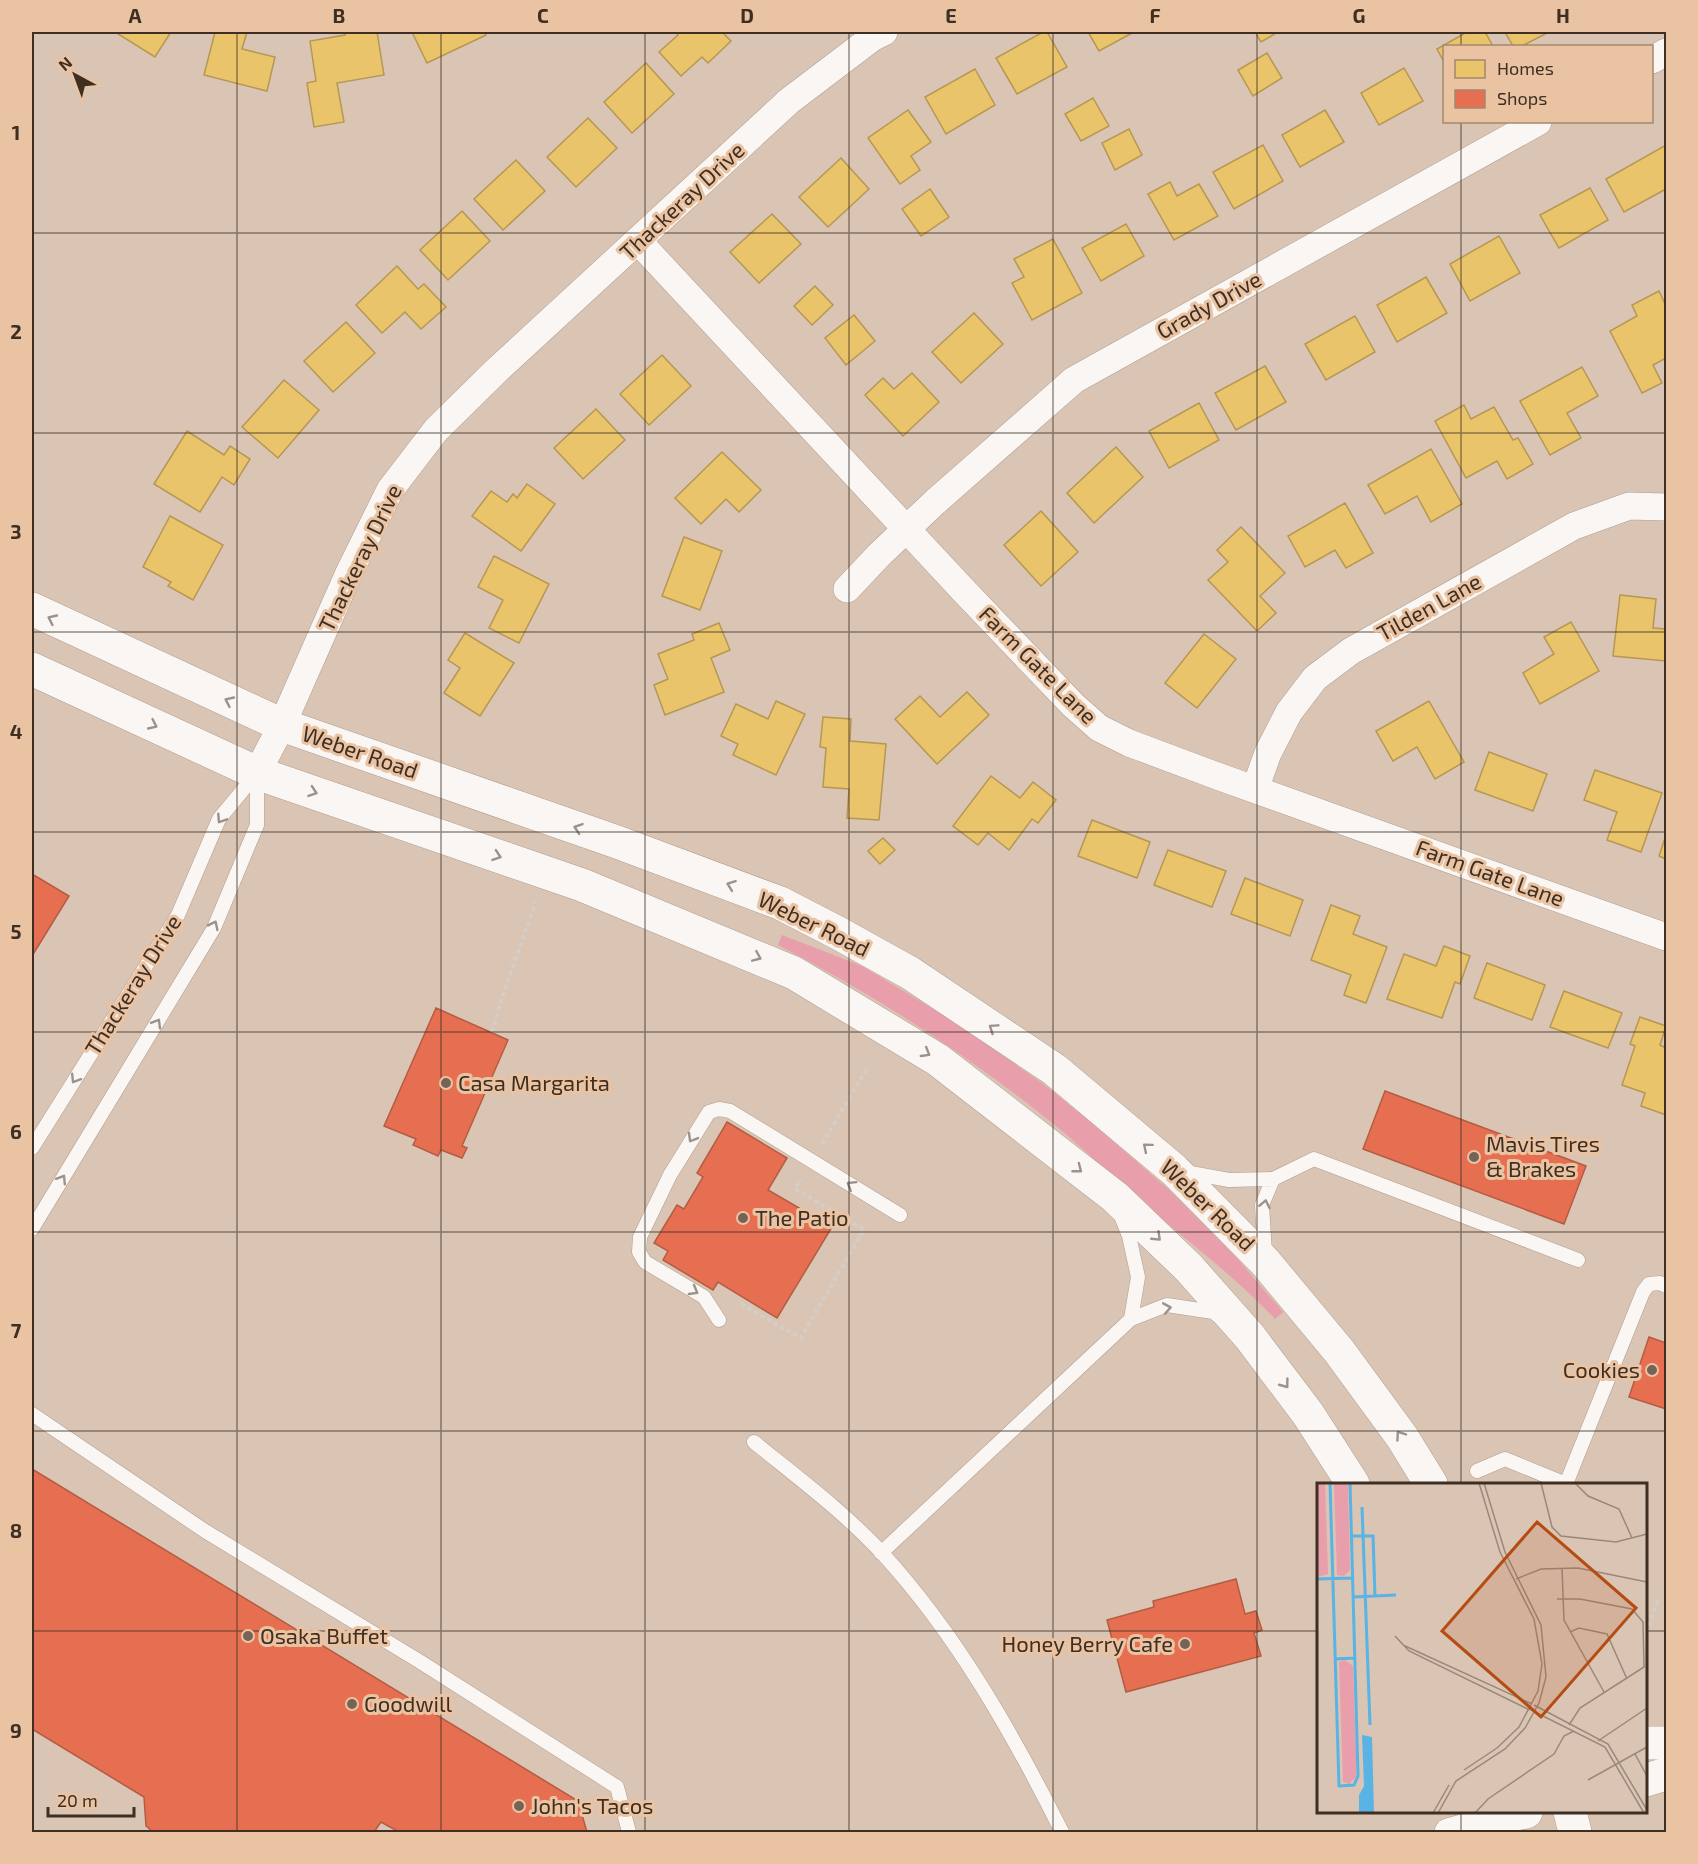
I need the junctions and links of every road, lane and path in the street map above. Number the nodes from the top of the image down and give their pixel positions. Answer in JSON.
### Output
{"nodes":[{"id":1,"x":884,"y":32,"type":"edge"},
{"id":2,"x":1536,"y":123,"type":"edge"},
{"id":3,"x":638,"y":241,"type":"junction"},
{"id":4,"x":1666,"y":507,"type":"edge"},
{"id":5,"x":908,"y":529,"type":"junction"},
{"id":6,"x":847,"y":590,"type":"dead end"},
{"id":7,"x":32,"y":609,"type":"edge"},
{"id":8,"x":32,"y":669,"type":"edge"},
{"id":9,"x":282,"y":725,"type":"junction"},
{"id":10,"x":258,"y":773,"type":"junction"},
{"id":11,"x":1255,"y":789,"type":"junction"},
{"id":12,"x":547,"y":873,"type":"junction"},
{"id":13,"x":1666,"y":937,"type":"edge"},
{"id":14,"x":492,"y":1032,"type":"dead end"},
{"id":15,"x":868,"y":1067,"type":"dead end"},
{"id":16,"x":32,"y":1148,"type":"edge"},
{"id":17,"x":812,"y":1161,"type":"junction"},
{"id":18,"x":1174,"y":1170,"type":"junction"},
{"id":19,"x":1273,"y":1179,"type":"junction"},
{"id":20,"x":1115,"y":1197,"type":"junction"},
{"id":21,"x":900,"y":1215,"type":"dead end"},
{"id":22,"x":32,"y":1229,"type":"edge"},
{"id":23,"x":1578,"y":1260,"type":"dead end"},
{"id":24,"x":1265,"y":1262,"type":"junction"},
{"id":25,"x":1666,"y":1286,"type":"edge"},
{"id":26,"x":741,"y":1304,"type":"dead end"},
{"id":27,"x":1131,"y":1319,"type":"junction"},
{"id":28,"x":719,"y":1320,"type":"dead end"},
{"id":29,"x":1250,"y":1337,"type":"junction"},
{"id":30,"x":32,"y":1414,"type":"edge"},
{"id":31,"x":754,"y":1442,"type":"dead end"},
{"id":32,"x":1477,"y":1471,"type":"dead end"},
{"id":33,"x":1352,"y":1483,"type":"edge"},
{"id":34,"x":1430,"y":1483,"type":"edge"},
{"id":35,"x":1564,"y":1483,"type":"edge"},
{"id":36,"x":1566,"y":1483,"type":"edge"},
{"id":37,"x":881,"y":1553,"type":"junction"},
{"id":38,"x":1659,"y":1596,"type":"dead end"},
{"id":39,"x":1647,"y":1630,"type":"edge"},
{"id":40,"x":1647,"y":1743,"type":"edge"},
{"id":41,"x":1666,"y":1743,"type":"edge"},
{"id":42,"x":1666,"y":1774,"type":"edge"},
{"id":43,"x":1647,"y":1780,"type":"edge"},
{"id":44,"x":1570,"y":1813,"type":"edge"},
{"id":45,"x":1508,"y":1818,"type":"edge"},
{"id":46,"x":629,"y":1833,"type":"edge"},
{"id":47,"x":1062,"y":1833,"type":"edge"},
{"id":48,"x":1448,"y":1833,"type":"edge"},
{"id":49,"x":1575,"y":1833,"type":"edge"}],
"edges":[{"from":1,"to":3,"type":"street","name":"Thackeray Drive"},
{"from":2,"to":5,"type":"street","name":"Grady Drive"},
{"from":3,"to":5,"type":"street","name":"Farm Gate Lane"},
{"from":3,"to":9,"type":"street","name":"Thackeray Drive"},
{"from":4,"to":11,"type":"street","name":"Tilden Lane"},
{"from":5,"to":6,"type":"street","name":"Grady Drive"},
{"from":5,"to":11,"type":"street","name":"Farm Gate Lane"},
{"from":9,"to":7,"type":"main road","name":"Weber Road","one_way":true},
{"from":8,"to":10,"type":"main road","one_way":true},
{"from":9,"to":10,"type":"street","name":"Thackeray Drive"},
{"from":18,"to":9,"type":"main road","name":"Weber Road","one_way":true},
{"from":10,"to":12,"type":"main road","one_way":true},
{"from":10,"to":16,"type":"lane","name":"Thackeray Drive","one_way":true},
{"from":22,"to":10,"type":"lane","one_way":true},
{"from":11,"to":13,"type":"street","name":"Farm Gate Lane"},
{"from":12,"to":14,"type":"path"},
{"from":12,"to":20,"type":"main road","one_way":true},
{"from":15,"to":17,"type":"path"},
{"from":21,"to":17,"type":"lane","one_way":true},
{"from":17,"to":26,"type":"path"},
{"from":17,"to":28,"type":"lane","one_way":true},
{"from":18,"to":19,"type":"lane"},
{"from":18,"to":24,"type":"main road","name":"Weber Road"},
{"from":19,"to":23,"type":"lane"},
{"from":24,"to":19,"type":"lane","one_way":true},
{"from":20,"to":27,"type":"lane"},
{"from":20,"to":29,"type":"main road","one_way":true},
{"from":34,"to":24,"type":"main road","name":"Weber Road","one_way":true},
{"from":25,"to":36,"type":"lane"},
{"from":27,"to":29,"type":"lane","one_way":true},
{"from":27,"to":37,"type":"lane"},
{"from":29,"to":33,"type":"main road","one_way":true},
{"from":30,"to":46,"type":"lane"},
{"from":31,"to":37,"type":"lane"},
{"from":32,"to":35,"type":"lane"},
{"from":37,"to":47,"type":"lane"},
{"from":38,"to":39,"type":"path"},
{"from":40,"to":41,"type":"main road"},
{"from":42,"to":43,"type":"main road"},
{"from":44,"to":49,"type":"main road"},
{"from":45,"to":48,"type":"street"}]}
